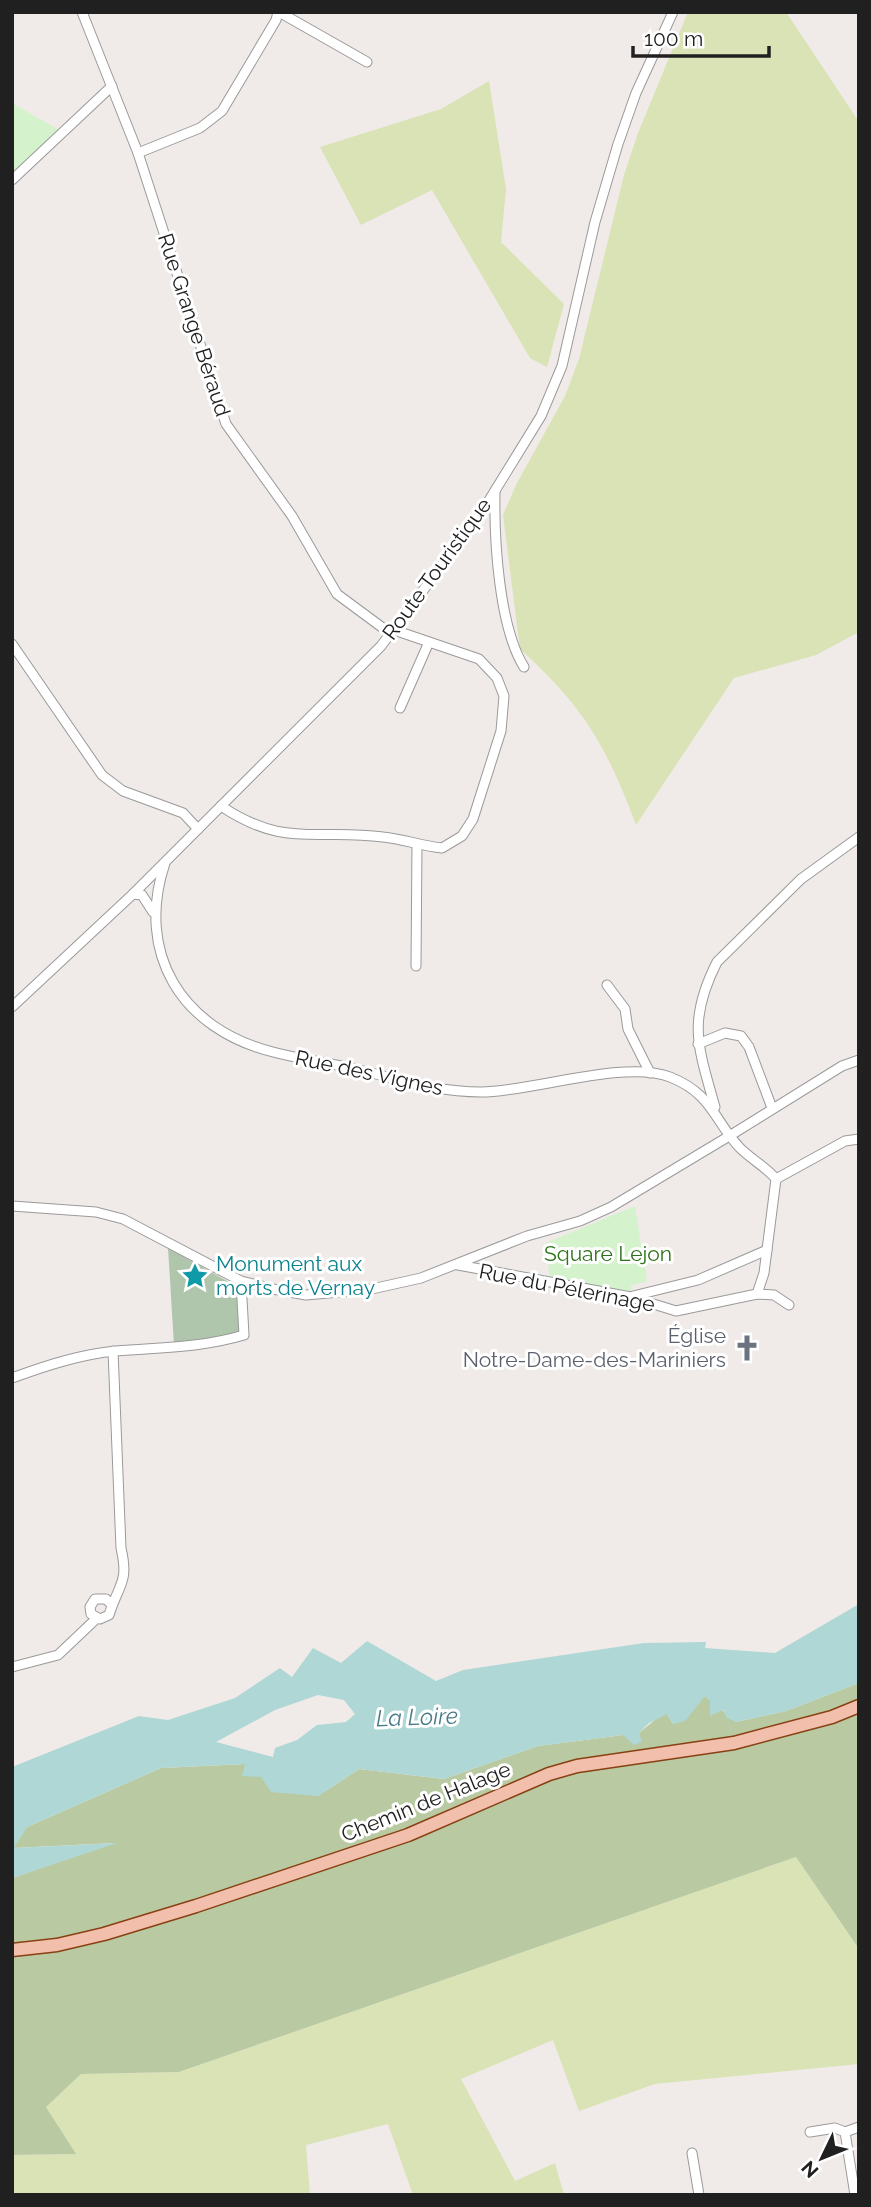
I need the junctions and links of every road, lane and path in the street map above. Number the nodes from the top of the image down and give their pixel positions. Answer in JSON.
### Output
{"nodes":[{"id":1,"x":82,"y":12,"type":"edge"},
{"id":2,"x":278,"y":12,"type":"edge"},
{"id":3,"x":673,"y":12,"type":"edge"},
{"id":4,"x":367,"y":62,"type":"dead end"},
{"id":5,"x":112,"y":86,"type":"junction"},
{"id":6,"x":138,"y":153,"type":"junction"},
{"id":7,"x":12,"y":180,"type":"edge"},
{"id":8,"x":495,"y":491,"type":"junction"},
{"id":9,"x":392,"y":632,"type":"junction"},
{"id":10,"x":429,"y":642,"type":"junction"},
{"id":11,"x":12,"y":644,"type":"edge"},
{"id":12,"x":524,"y":667,"type":"dead end"},
{"id":13,"x":400,"y":708,"type":"dead end"},
{"id":14,"x":221,"y":806,"type":"junction"},
{"id":15,"x":198,"y":829,"type":"junction"},
{"id":16,"x":859,"y":837,"type":"edge"},
{"id":17,"x":416,"y":844,"type":"junction"},
{"id":18,"x":166,"y":861,"type":"junction"},
{"id":19,"x":134,"y":894,"type":"junction"},
{"id":20,"x":154,"y":913,"type":"junction"},
{"id":21,"x":416,"y":966,"type":"dead end"},
{"id":22,"x":607,"y":985,"type":"dead end"},
{"id":23,"x":12,"y":1007,"type":"edge"},
{"id":24,"x":698,"y":1044,"type":"junction"},
{"id":25,"x":859,"y":1060,"type":"edge"},
{"id":26,"x":650,"y":1073,"type":"junction"},
{"id":27,"x":772,"y":1108,"type":"junction"},
{"id":28,"x":717,"y":1112,"type":"junction"},
{"id":29,"x":731,"y":1135,"type":"junction"},
{"id":30,"x":859,"y":1139,"type":"edge"},
{"id":31,"x":776,"y":1179,"type":"junction"},
{"id":32,"x":12,"y":1206,"type":"edge"},
{"id":33,"x":767,"y":1250,"type":"junction"},
{"id":34,"x":458,"y":1265,"type":"junction"},
{"id":35,"x":241,"y":1281,"type":"junction"},
{"id":36,"x":757,"y":1294,"type":"junction"},
{"id":37,"x":631,"y":1297,"type":"junction"},
{"id":38,"x":789,"y":1305,"type":"dead end"},
{"id":39,"x":113,"y":1351,"type":"junction"},
{"id":40,"x":12,"y":1378,"type":"edge"},
{"id":41,"x":111,"y":1604,"type":"junction"},
{"id":42,"x":97,"y":1618,"type":"junction"},
{"id":43,"x":12,"y":1667,"type":"edge"},
{"id":44,"x":859,"y":1706,"type":"edge"},
{"id":45,"x":12,"y":1950,"type":"edge"},
{"id":46,"x":859,"y":2127,"type":"edge"},
{"id":47,"x":810,"y":2132,"type":"dead end"},
{"id":48,"x":845,"y":2133,"type":"junction"},
{"id":49,"x":692,"y":2152,"type":"dead end"},
{"id":50,"x":699,"y":2195,"type":"edge"},
{"id":51,"x":855,"y":2195,"type":"edge"}],
"edges":[{"from":1,"to":5,"type":"street","name":"Rue Grange Béraud"},
{"from":2,"to":4,"type":"street"},
{"from":2,"to":6,"type":"street"},
{"from":3,"to":8,"type":"street","name":"Route Touristique"},
{"from":5,"to":6,"type":"street","name":"Rue Grange Béraud"},
{"from":5,"to":7,"type":"street"},
{"from":6,"to":9,"type":"street","name":"Rue Grange Béraud"},
{"from":8,"to":9,"type":"street","name":"Route Touristique"},
{"from":8,"to":12,"type":"street"},
{"from":9,"to":10,"type":"street","name":"Rue Grange Béraud"},
{"from":9,"to":14,"type":"street","name":"Route Touristique"},
{"from":10,"to":13,"type":"street"},
{"from":10,"to":17,"type":"street","name":"Rue Grange Béraud"},
{"from":11,"to":15,"type":"street"},
{"from":14,"to":15,"type":"street","name":"Route Touristique"},
{"from":14,"to":17,"type":"street","name":"Rue Grange Béraud"},
{"from":15,"to":18,"type":"street","name":"Route Touristique"},
{"from":16,"to":24,"type":"street"},
{"from":17,"to":21,"type":"street"},
{"from":18,"to":19,"type":"street","name":"Route Touristique"},
{"from":18,"to":20,"type":"street","name":"Rue des Vignes"},
{"from":19,"to":20,"type":"street"},
{"from":19,"to":23,"type":"street","name":"Route Touristique"},
{"from":20,"to":26,"type":"street","name":"Rue des Vignes"},
{"from":22,"to":26,"type":"street"},
{"from":24,"to":27,"type":"street"},
{"from":24,"to":28,"type":"street"},
{"from":25,"to":27,"type":"street"},
{"from":26,"to":28,"type":"street","name":"Rue des Vignes"},
{"from":27,"to":29,"type":"street"},
{"from":28,"to":29,"type":"street","name":"Rue des Vignes"},
{"from":29,"to":31,"type":"street","name":"Rue des Vignes"},
{"from":29,"to":34,"type":"street"},
{"from":30,"to":31,"type":"street"},
{"from":31,"to":33,"type":"street"},
{"from":32,"to":35,"type":"street"},
{"from":33,"to":36,"type":"street"},
{"from":33,"to":37,"type":"street"},
{"from":34,"to":35,"type":"street"},
{"from":34,"to":37,"type":"street","name":"Rue du Pélerinage"},
{"from":35,"to":39,"type":"street"},
{"from":36,"to":37,"type":"street","name":"Rue du Pélerinage"},
{"from":36,"to":38,"type":"street"},
{"from":39,"to":40,"type":"street"},
{"from":39,"to":41,"type":"street"},
{"from":41,"to":42,"type":"street"},
{"from":41,"to":42,"type":"street"},
{"from":42,"to":43,"type":"street"},
{"from":44,"to":45,"type":"main road","name":"Chemin de Halage"},
{"from":46,"to":48,"type":"street"},
{"from":47,"to":48,"type":"street"},
{"from":48,"to":51,"type":"street"},
{"from":49,"to":50,"type":"street"}]}
